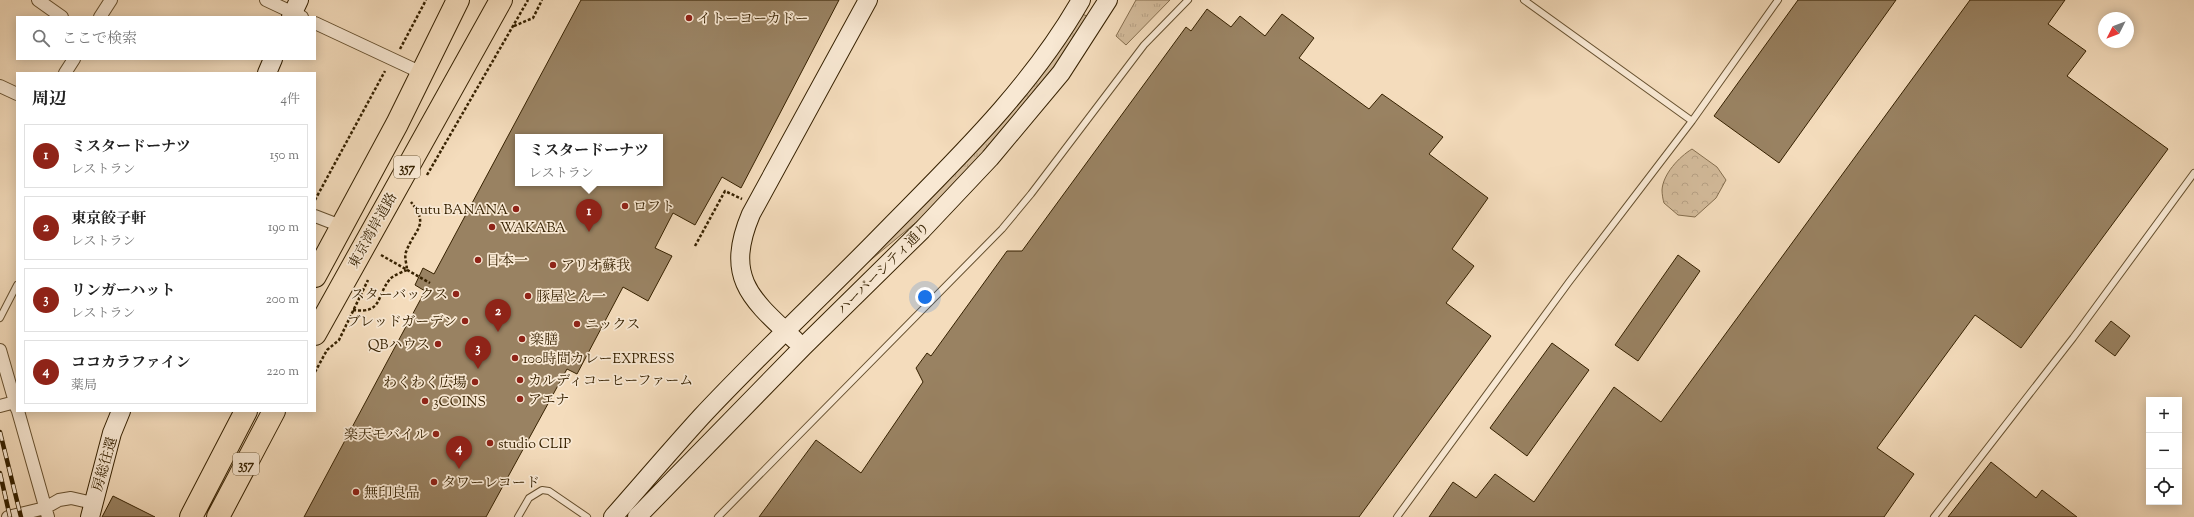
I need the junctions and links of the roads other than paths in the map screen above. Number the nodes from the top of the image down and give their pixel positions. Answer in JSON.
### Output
{"nodes":[{"id":1,"x":38,"y":0,"type":"edge"},
{"id":2,"x":111,"y":0,"type":"edge"},
{"id":3,"x":266,"y":0,"type":"edge"},
{"id":4,"x":458,"y":0,"type":"edge"},
{"id":5,"x":501,"y":0,"type":"edge"},
{"id":6,"x":868,"y":0,"type":"edge"},
{"id":7,"x":1081,"y":0,"type":"edge"},
{"id":8,"x":1108,"y":0,"type":"edge"},
{"id":9,"x":1188,"y":0,"type":"edge"},
{"id":10,"x":1524,"y":0,"type":"edge"},
{"id":11,"x":1778,"y":0,"type":"edge"},
{"id":12,"x":296,"y":12,"type":"edge"},
{"id":13,"x":61,"y":16,"type":"edge"},
{"id":14,"x":101,"y":16,"type":"edge"},
{"id":15,"x":316,"y":23,"type":"edge"},
{"id":16,"x":73,"y":60,"type":"edge"},
{"id":17,"x":273,"y":60,"type":"edge"},
{"id":18,"x":66,"y":72,"type":"edge"},
{"id":19,"x":267,"y":72,"type":"edge"},
{"id":20,"x":422,"y":73,"type":"junction"},
{"id":21,"x":0,"y":86,"type":"edge"},
{"id":22,"x":16,"y":94,"type":"edge"},
{"id":23,"x":1692,"y":121,"type":"junction"},
{"id":24,"x":2194,"y":173,"type":"edge"},
{"id":25,"x":316,"y":216,"type":"edge"},
{"id":26,"x":341,"y":226,"type":"junction"},
{"id":27,"x":316,"y":274,"type":"edge"},
{"id":28,"x":16,"y":287,"type":"edge"},
{"id":29,"x":0,"y":318,"type":"edge"},
{"id":30,"x":316,"y":332,"type":"edge"},
{"id":31,"x":787,"y":332,"type":"junction"},
{"id":32,"x":803,"y":347,"type":"junction"},
{"id":33,"x":0,"y":350,"type":"edge"},
{"id":34,"x":16,"y":404,"type":"edge"},
{"id":35,"x":0,"y":406,"type":"edge"},
{"id":36,"x":16,"y":407,"type":"edge"},
{"id":37,"x":18,"y":412,"type":"edge"},
{"id":38,"x":121,"y":412,"type":"edge"},
{"id":39,"x":245,"y":412,"type":"edge"},
{"id":40,"x":273,"y":412,"type":"edge"},
{"id":41,"x":91,"y":510,"type":"edge"},
{"id":42,"x":46,"y":512,"type":"edge"},
{"id":43,"x":8,"y":517,"type":"edge"},
{"id":44,"x":191,"y":517,"type":"edge"},
{"id":45,"x":218,"y":517,"type":"edge"},
{"id":46,"x":518,"y":517,"type":"edge"},
{"id":47,"x":587,"y":517,"type":"edge"},
{"id":48,"x":613,"y":517,"type":"edge"},
{"id":49,"x":637,"y":517,"type":"edge"},
{"id":50,"x":718,"y":517,"type":"edge"},
{"id":51,"x":1396,"y":517,"type":"edge"},
{"id":52,"x":1934,"y":517,"type":"edge"}],
"edges":[{"from":1,"to":13,"type":"street"},
{"from":2,"to":14,"type":"street"},
{"from":3,"to":12,"type":"street"},
{"from":4,"to":20,"type":"highway","name":"東京湾岸道路","number":"357"},
{"from":5,"to":30,"type":"highway","name":"東京湾岸道路","number":"357"},
{"from":6,"to":31,"type":"street"},
{"from":7,"to":31,"type":"street","name":"ハーバーシティ通り"},
{"from":8,"to":32,"type":"street","name":"ハーバーシティ通り"},
{"from":9,"to":50,"type":"lane"},
{"from":10,"to":23,"type":"lane"},
{"from":11,"to":23,"type":"lane"},
{"from":15,"to":20,"type":"street"},
{"from":16,"to":18,"type":"street"},
{"from":17,"to":19,"type":"street"},
{"from":20,"to":26,"type":"highway","name":"東京湾岸道路","number":"357"},
{"from":21,"to":22,"type":"street"},
{"from":23,"to":51,"type":"lane"},
{"from":24,"to":52,"type":"lane"},
{"from":25,"to":26,"type":"street"},
{"from":26,"to":27,"type":"highway","name":"東京湾岸道路","number":"357"},
{"from":28,"to":29,"type":"lane"},
{"from":31,"to":32,"type":"street"},
{"from":31,"to":48,"type":"street","name":"ハーバーシティ通り"},
{"from":32,"to":49,"type":"street","name":"ハーバーシティ通り"},
{"from":33,"to":34,"type":"street"},
{"from":35,"to":36,"type":"street"},
{"from":37,"to":42,"type":"street"},
{"from":38,"to":41,"type":"street","name":"房総往還"},
{"from":39,"to":44,"type":"highway","number":"357"},
{"from":40,"to":45,"type":"highway","number":"357"},
{"from":41,"to":42,"type":"street"},
{"from":42,"to":43,"type":"street"},
{"from":46,"to":47,"type":"lane"}]}
